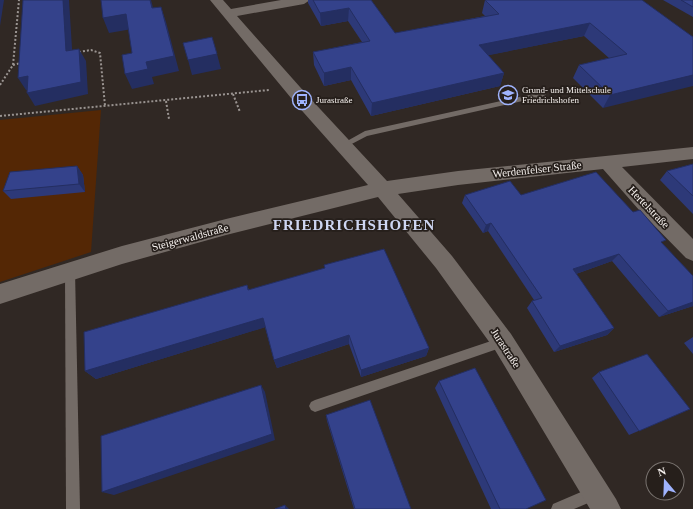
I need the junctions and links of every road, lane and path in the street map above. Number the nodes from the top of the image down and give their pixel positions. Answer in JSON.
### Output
{"nodes":[{"id":1,"x":19,"y":0,"type":"edge"},
{"id":2,"x":216,"y":0,"type":"edge"},
{"id":3,"x":304,"y":0,"type":"edge"},
{"id":4,"x":228,"y":13,"type":"junction"},
{"id":5,"x":75,"y":53,"type":"edge"},
{"id":6,"x":21,"y":63,"type":"edge"},
{"id":7,"x":13,"y":65,"type":"junction"},
{"id":8,"x":0,"y":85,"type":"edge"},
{"id":9,"x":292,"y":88,"type":"junction"},
{"id":10,"x":233,"y":94,"type":"junction"},
{"id":11,"x":542,"y":94,"type":"dead end"},
{"id":12,"x":166,"y":101,"type":"junction"},
{"id":13,"x":105,"y":106,"type":"junction"},
{"id":14,"x":240,"y":112,"type":"dead end"},
{"id":15,"x":0,"y":116,"type":"edge"},
{"id":16,"x":169,"y":119,"type":"dead end"},
{"id":17,"x":344,"y":145,"type":"junction"},
{"id":18,"x":693,"y":153,"type":"edge"},
{"id":19,"x":607,"y":162,"type":"junction"},
{"id":20,"x":382,"y":189,"type":"junction"},
{"id":21,"x":693,"y":252,"type":"edge"},
{"id":22,"x":70,"y":271,"type":"junction"},
{"id":23,"x":0,"y":294,"type":"edge"},
{"id":24,"x":503,"y":342,"type":"junction"},
{"id":25,"x":315,"y":406,"type":"dead end"},
{"id":26,"x":601,"y":501,"type":"edge"},
{"id":27,"x":74,"y":509,"type":"edge"},
{"id":28,"x":558,"y":509,"type":"edge"}],
"edges":[{"from":1,"to":7,"type":"path"},
{"from":2,"to":4,"type":"street","name":"Jurastraße"},
{"from":3,"to":4,"type":"street"},
{"from":4,"to":9,"type":"street","name":"Jurastraße"},
{"from":5,"to":13,"type":"path"},
{"from":6,"to":7,"type":"path"},
{"from":7,"to":8,"type":"path"},
{"from":9,"to":10,"type":"path"},
{"from":9,"to":17,"type":"street","name":"Jurastraße"},
{"from":10,"to":12,"type":"path"},
{"from":10,"to":14,"type":"path"},
{"from":11,"to":17,"type":"lane"},
{"from":12,"to":13,"type":"path"},
{"from":12,"to":16,"type":"path"},
{"from":13,"to":15,"type":"path"},
{"from":17,"to":20,"type":"street","name":"Jurastraße"},
{"from":18,"to":19,"type":"street","name":"Werdenfelser Straße"},
{"from":19,"to":20,"type":"street","name":"Werdenfelser Straße"},
{"from":19,"to":21,"type":"street","name":"Hertelstraße"},
{"from":20,"to":22,"type":"street","name":"Steigerwaldstraße"},
{"from":20,"to":24,"type":"street","name":"Jurastraße"},
{"from":22,"to":23,"type":"street","name":"Steigerwaldstraße"},
{"from":22,"to":27,"type":"lane"},
{"from":24,"to":25,"type":"lane"},
{"from":24,"to":26,"type":"street","name":"Jurastraße"},
{"from":26,"to":28,"type":"lane"}]}
